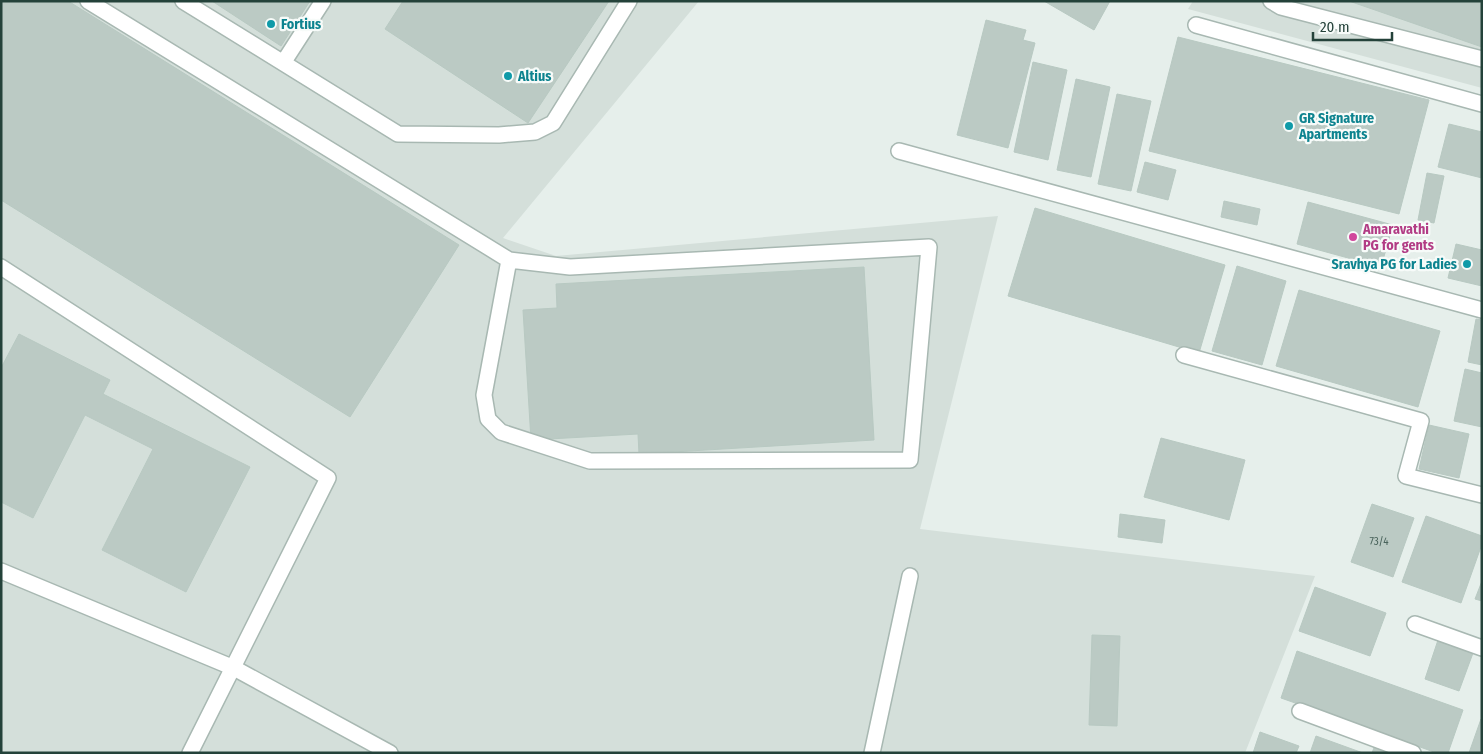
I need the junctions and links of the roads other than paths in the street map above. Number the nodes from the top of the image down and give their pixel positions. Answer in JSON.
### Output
{"nodes":[{"id":1,"x":88,"y":1,"type":"edge"},
{"id":2,"x":184,"y":1,"type":"edge"},
{"id":3,"x":324,"y":1,"type":"edge"},
{"id":4,"x":629,"y":1,"type":"edge"},
{"id":5,"x":1272,"y":1,"type":"edge"},
{"id":6,"x":1196,"y":25,"type":"dead end"},
{"id":7,"x":1482,"y":59,"type":"edge"},
{"id":8,"x":283,"y":63,"type":"junction"},
{"id":9,"x":1482,"y":104,"type":"edge"},
{"id":10,"x":899,"y":152,"type":"dead end"},
{"id":11,"x":509,"y":260,"type":"junction"},
{"id":12,"x":1,"y":267,"type":"edge"},
{"id":13,"x":1482,"y":310,"type":"edge"},
{"id":14,"x":1184,"y":355,"type":"dead end"},
{"id":15,"x":1482,"y":495,"type":"edge"},
{"id":16,"x":1,"y":571,"type":"edge"},
{"id":17,"x":910,"y":576,"type":"dead end"},
{"id":18,"x":1415,"y":624,"type":"dead end"},
{"id":19,"x":1482,"y":648,"type":"edge"},
{"id":20,"x":234,"y":668,"type":"junction"},
{"id":21,"x":1300,"y":711,"type":"dead end"},
{"id":22,"x":190,"y":753,"type":"edge"},
{"id":23,"x":390,"y":753,"type":"edge"},
{"id":24,"x":872,"y":753,"type":"edge"},
{"id":25,"x":1414,"y":753,"type":"edge"}],
"edges":[{"from":1,"to":11,"type":"lane"},
{"from":2,"to":8,"type":"lane"},
{"from":3,"to":8,"type":"lane"},
{"from":4,"to":8,"type":"lane"},
{"from":5,"to":7,"type":"lane"},
{"from":6,"to":9,"type":"lane"},
{"from":10,"to":13,"type":"lane"},
{"from":11,"to":11,"type":"lane"},
{"from":12,"to":20,"type":"lane"},
{"from":14,"to":15,"type":"lane"},
{"from":16,"to":20,"type":"lane"},
{"from":17,"to":24,"type":"lane"},
{"from":18,"to":19,"type":"lane"},
{"from":20,"to":22,"type":"lane"},
{"from":20,"to":23,"type":"lane"},
{"from":21,"to":25,"type":"lane"}]}
